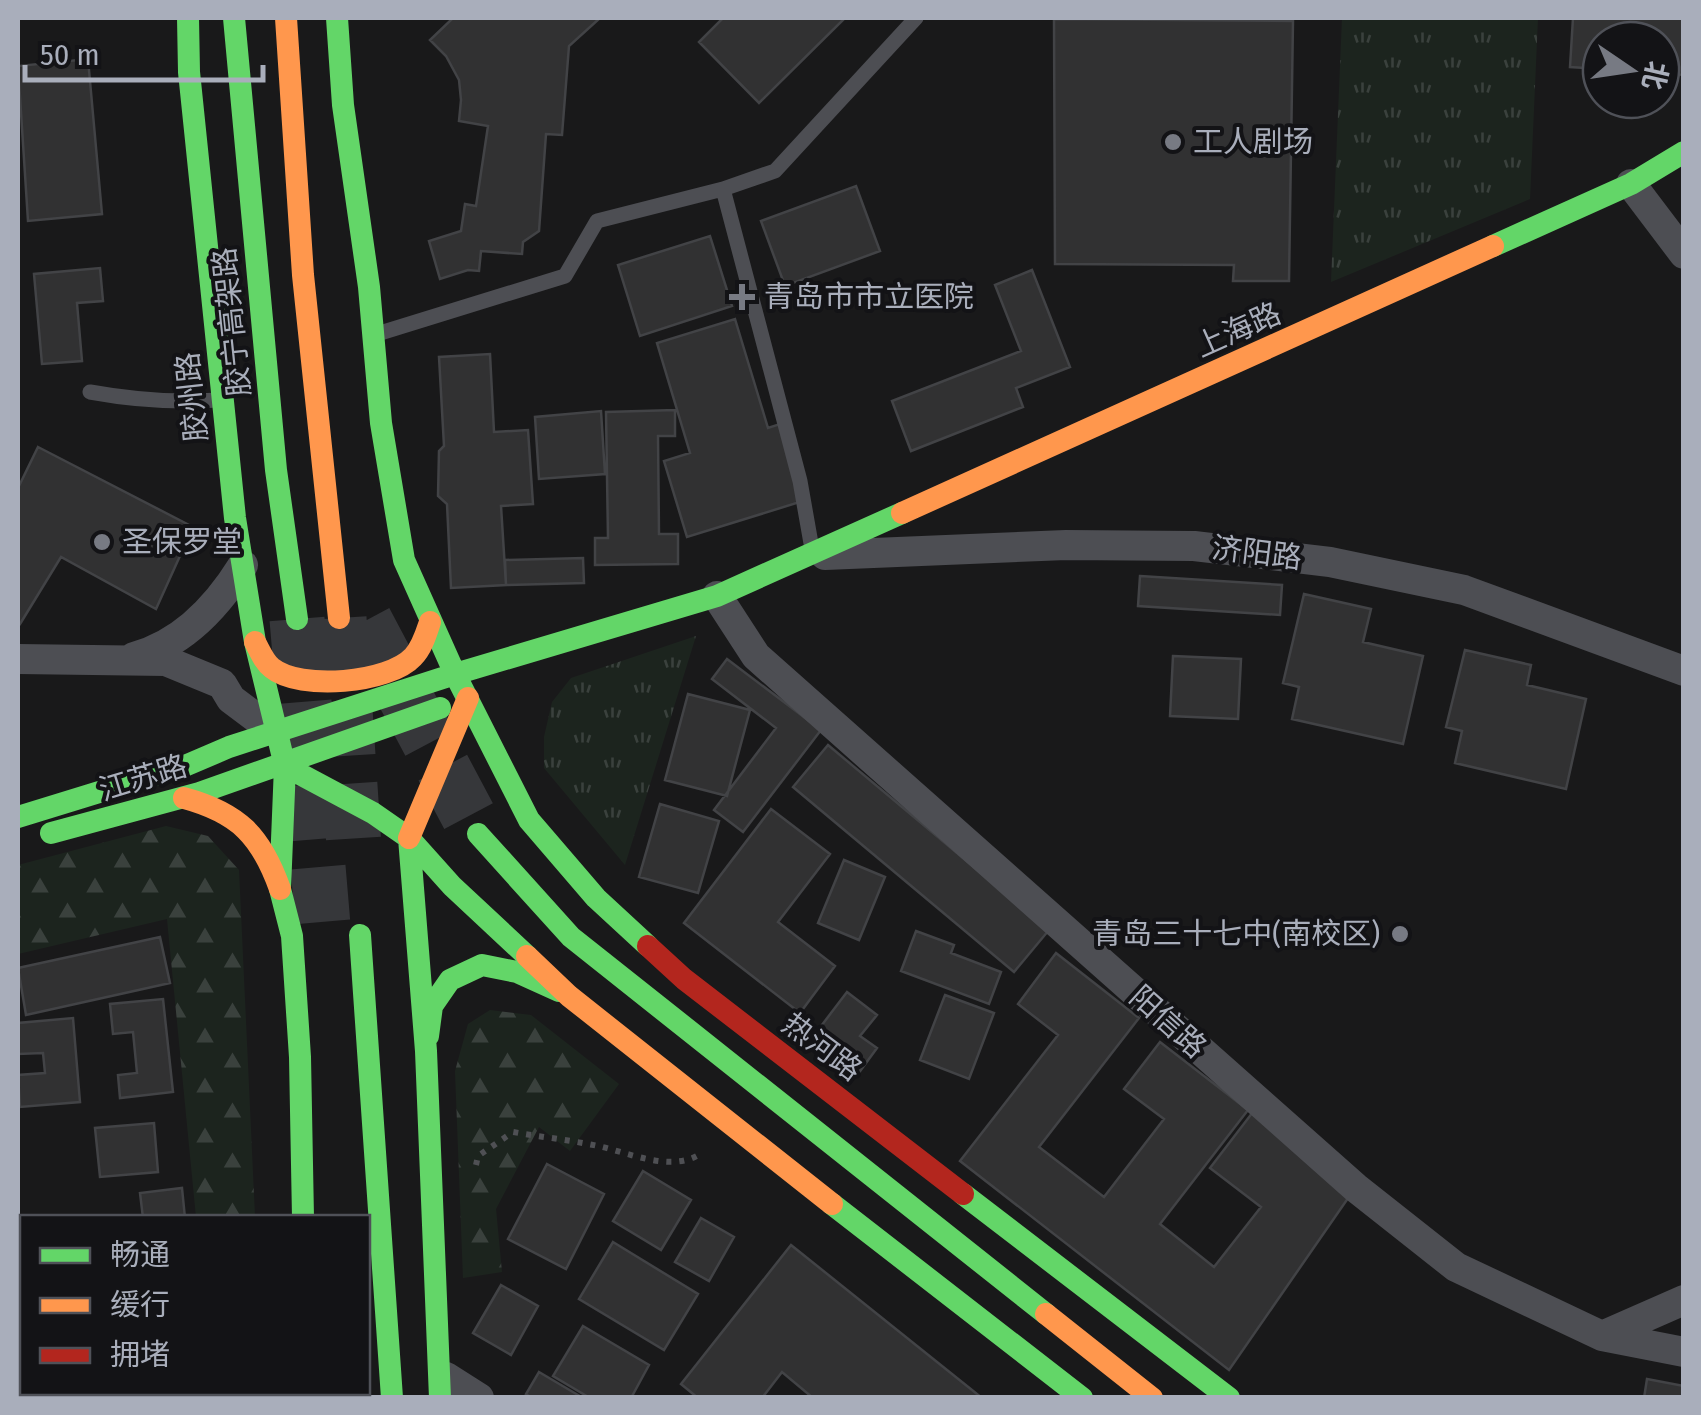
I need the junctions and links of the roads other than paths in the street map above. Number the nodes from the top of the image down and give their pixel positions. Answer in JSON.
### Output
{"nodes":[{"id":1,"x":188,"y":18,"type":"edge"},
{"id":2,"x":234,"y":18,"type":"edge"},
{"id":3,"x":286,"y":18,"type":"edge"},
{"id":4,"x":337,"y":18,"type":"edge"},
{"id":5,"x":916,"y":18,"type":"edge"},
{"id":6,"x":1684,"y":152,"type":"edge"},
{"id":7,"x":1631,"y":184,"type":"junction"},
{"id":8,"x":723,"y":189,"type":"junction"},
{"id":9,"x":1684,"y":254,"type":"edge"},
{"id":10,"x":373,"y":335,"type":"junction"},
{"id":11,"x":90,"y":392,"type":"dead end"},
{"id":12,"x":222,"y":399,"type":"junction"},
{"id":13,"x":326,"y":497,"type":"junction"},
{"id":14,"x":813,"y":555,"type":"junction"},
{"id":15,"x":242,"y":565,"type":"junction"},
{"id":16,"x":721,"y":602,"type":"junction"},
{"id":17,"x":360,"y":603,"type":"tunnel mouth"},
{"id":18,"x":339,"y":618,"type":"tunnel mouth"},
{"id":19,"x":297,"y":619,"type":"tunnel mouth"},
{"id":20,"x":430,"y":622,"type":"junction"},
{"id":21,"x":672,"y":634,"type":"dead end"},
{"id":22,"x":255,"y":642,"type":"junction"},
{"id":23,"x":18,"y":659,"type":"edge"},
{"id":24,"x":122,"y":661,"type":"junction"},
{"id":25,"x":1684,"y":671,"type":"edge"},
{"id":26,"x":454,"y":674,"type":"junction"},
{"id":27,"x":476,"y":696,"type":"junction"},
{"id":28,"x":275,"y":732,"type":"junction"},
{"id":29,"x":284,"y":766,"type":"junction"},
{"id":30,"x":184,"y":798,"type":"junction"},
{"id":31,"x":18,"y":817,"type":"edge"},
{"id":32,"x":478,"y":834,"type":"tunnel mouth"},
{"id":33,"x":18,"y":837,"type":"edge"},
{"id":34,"x":409,"y":838,"type":"junction"},
{"id":35,"x":280,"y":889,"type":"junction"},
{"id":36,"x":360,"y":935,"type":"dead end"},
{"id":37,"x":569,"y":996,"type":"junction"},
{"id":38,"x":426,"y":1051,"type":"junction"},
{"id":39,"x":303,"y":1215,"type":"edge"},
{"id":40,"x":370,"y":1284,"type":"edge"},
{"id":41,"x":1684,"y":1300,"type":"edge"},
{"id":42,"x":1602,"y":1336,"type":"junction"},
{"id":43,"x":1684,"y":1352,"type":"edge"},
{"id":44,"x":439,"y":1391,"type":"edge"},
{"id":45,"x":392,"y":1398,"type":"edge"},
{"id":46,"x":479,"y":1398,"type":"edge"},
{"id":47,"x":1082,"y":1398,"type":"edge"},
{"id":48,"x":1152,"y":1398,"type":"edge"},
{"id":49,"x":1229,"y":1398,"type":"edge"}],
"edges":[{"from":1,"to":12,"type":"main road","name":"胶州路"},
{"from":2,"to":19,"type":"main road","name":"胶宁高架路"},
{"from":3,"to":13,"type":"main road"},
{"from":4,"to":10,"type":"main road"},
{"from":5,"to":8,"type":"lane"},
{"from":6,"to":7,"type":"main road","name":"上海路"},
{"from":7,"to":9,"type":"street"},
{"from":7,"to":14,"type":"main road","name":"上海路"},
{"from":8,"to":10,"type":"lane"},
{"from":8,"to":14,"type":"lane"},
{"from":10,"to":20,"type":"main road"},
{"from":11,"to":12,"type":"lane"},
{"from":12,"to":15,"type":"main road","name":"胶州路"},
{"from":13,"to":17,"type":"main road"},
{"from":13,"to":18,"type":"main road"},
{"from":14,"to":16,"type":"main road","name":"上海路"},
{"from":14,"to":25,"type":"street","name":"济阳路"},
{"from":15,"to":22,"type":"main road","name":"胶州路"},
{"from":15,"to":24,"type":"street"},
{"from":16,"to":21,"type":"main road","name":"上海路"},
{"from":16,"to":26,"type":"main road","name":"上海路"},
{"from":16,"to":42,"type":"street","name":"阳信路"},
{"from":20,"to":22,"type":"main road"},
{"from":20,"to":26,"type":"main road"},
{"from":22,"to":28,"type":"main road","name":"胶州路"},
{"from":23,"to":24,"type":"street"},
{"from":24,"to":28,"type":"street"},
{"from":26,"to":27,"type":"main road","name":"热河路"},
{"from":26,"to":28,"type":"main road","name":"江苏路"},
{"from":27,"to":29,"type":"main road","name":"江苏路"},
{"from":27,"to":34,"type":"main road"},
{"from":27,"to":49,"type":"main road","name":"热河路"},
{"from":28,"to":29,"type":"main road","name":"胶州路"},
{"from":28,"to":31,"type":"main road","name":"江苏路"},
{"from":29,"to":30,"type":"main road","name":"江苏路"},
{"from":29,"to":34,"type":"main road"},
{"from":29,"to":35,"type":"main road","name":"胶州路"},
{"from":30,"to":33,"type":"main road","name":"江苏路"},
{"from":30,"to":35,"type":"main road"},
{"from":32,"to":48,"type":"main road"},
{"from":34,"to":37,"type":"main road"},
{"from":34,"to":38,"type":"main road"},
{"from":35,"to":39,"type":"main road"},
{"from":36,"to":45,"type":"main road"},
{"from":37,"to":38,"type":"main road"},
{"from":37,"to":47,"type":"main road"},
{"from":38,"to":44,"type":"main road"},
{"from":40,"to":44,"type":"street"},
{"from":41,"to":42,"type":"street"},
{"from":42,"to":43,"type":"street","name":"阳信路"},
{"from":44,"to":46,"type":"street"}]}
